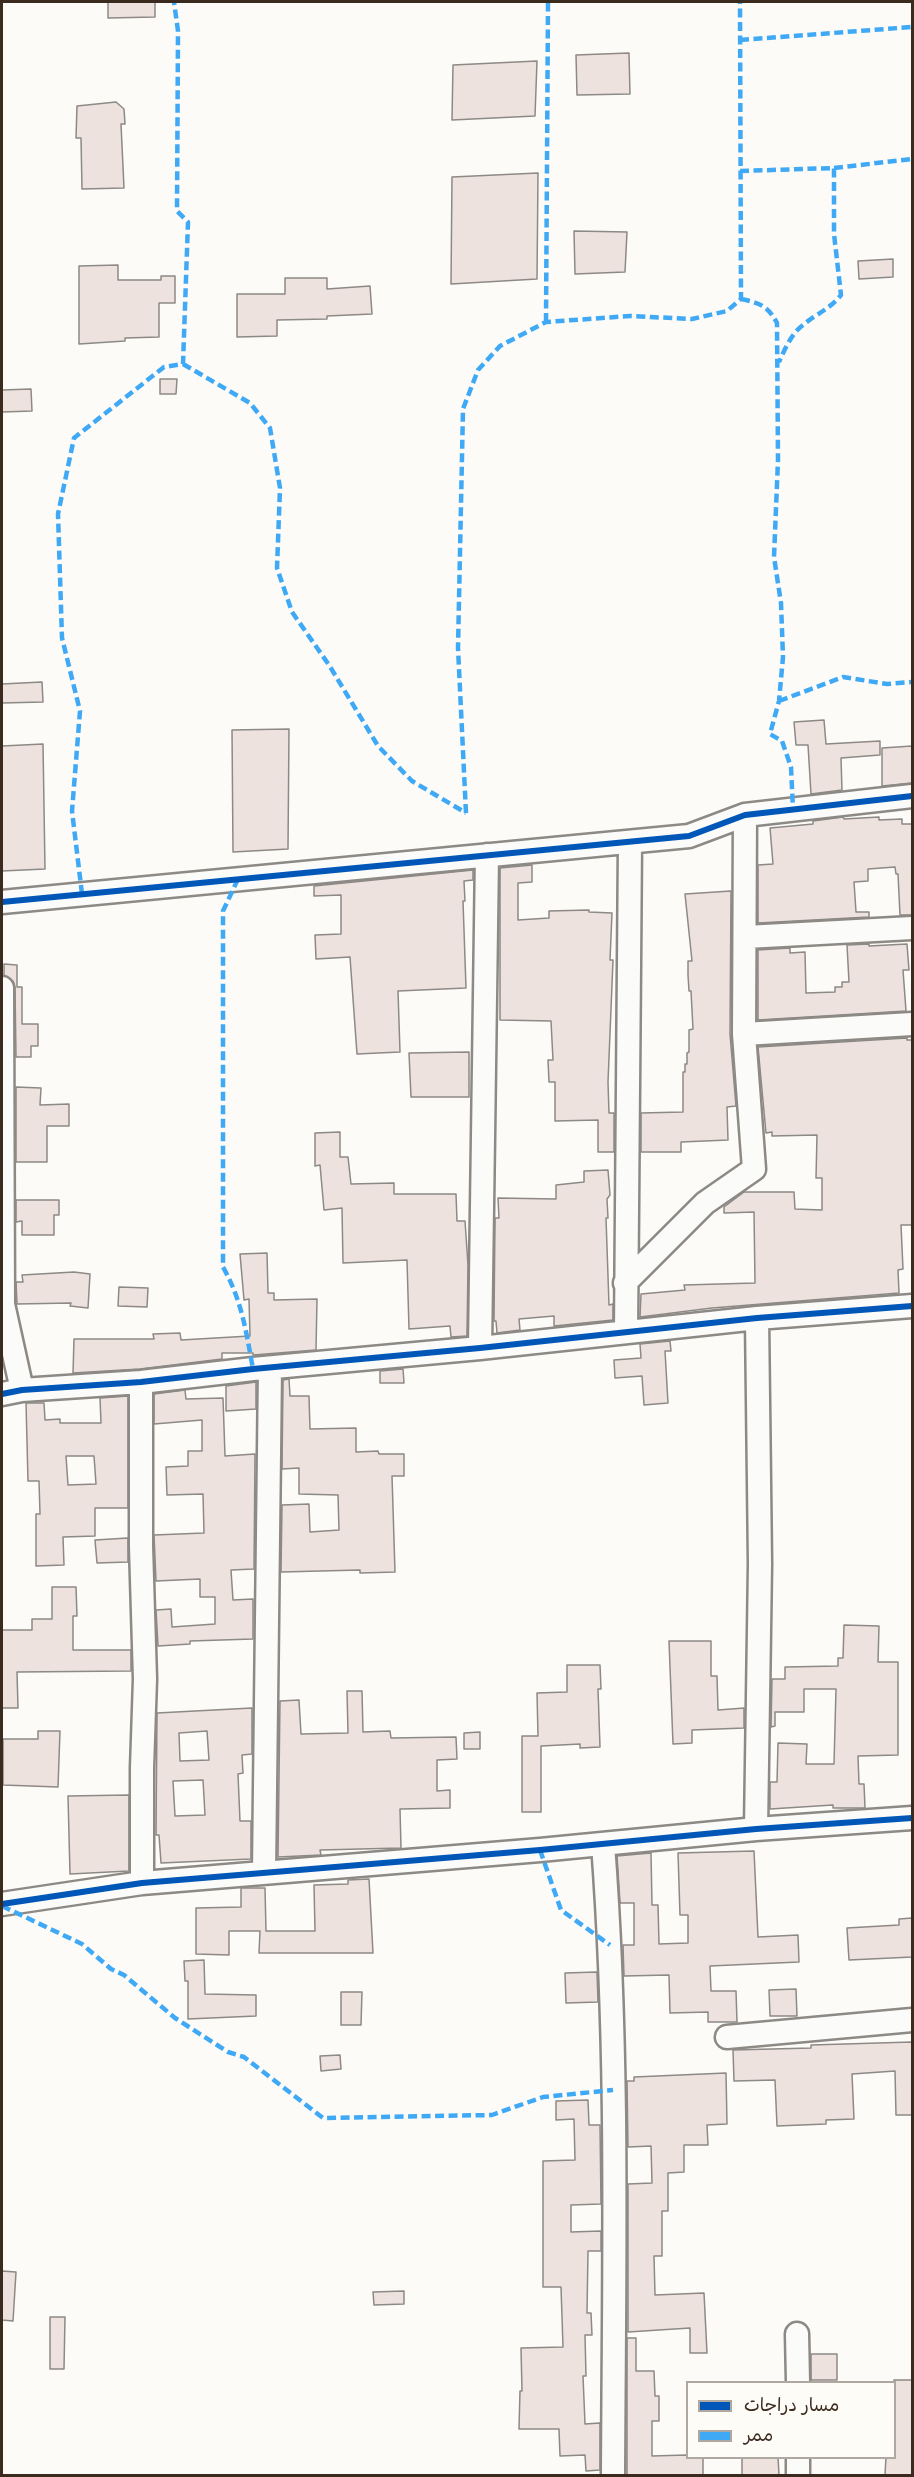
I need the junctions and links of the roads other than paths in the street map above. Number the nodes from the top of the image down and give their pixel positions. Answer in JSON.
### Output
{"nodes":[{"id":1,"x":912,"y":796,"type":"edge"},
{"id":2,"x":745,"y":815,"type":"junction"},
{"id":3,"x":630,"y":842,"type":"junction"},
{"id":4,"x":487,"y":855,"type":"junction"},
{"id":5,"x":2,"y":902,"type":"edge"},
{"id":6,"x":912,"y":928,"type":"edge"},
{"id":7,"x":746,"y":937,"type":"junction"},
{"id":8,"x":2,"y":988,"type":"edge"},
{"id":9,"x":912,"y":1024,"type":"edge"},
{"id":10,"x":744,"y":1034,"type":"junction"},
{"id":11,"x":625,"y":1283,"type":"junction"},
{"id":12,"x":912,"y":1306,"type":"edge"},
{"id":13,"x":757,"y":1318,"type":"junction"},
{"id":14,"x":626,"y":1331,"type":"junction"},
{"id":15,"x":480,"y":1348,"type":"junction"},
{"id":16,"x":270,"y":1368,"type":"junction"},
{"id":17,"x":141,"y":1382,"type":"junction"},
{"id":18,"x":12,"y":1392,"type":"edge"},
{"id":19,"x":912,"y":1818,"type":"edge"},
{"id":20,"x":756,"y":1829,"type":"junction"},
{"id":21,"x":603,"y":1844,"type":"junction"},
{"id":22,"x":264,"y":1872,"type":"junction"},
{"id":23,"x":142,"y":1883,"type":"junction"},
{"id":24,"x":2,"y":1904,"type":"edge"},
{"id":25,"x":912,"y":2020,"type":"edge"},
{"id":26,"x":727,"y":2037,"type":"dead end"},
{"id":27,"x":797,"y":2334,"type":"dead end"},
{"id":28,"x":798,"y":2381,"type":"edge"},
{"id":29,"x":798,"y":2459,"type":"edge"},
{"id":30,"x":613,"y":2475,"type":"edge"},
{"id":31,"x":798,"y":2475,"type":"edge"}],
"edges":[{"from":1,"to":2,"type":"street"},
{"from":2,"to":3,"type":"street"},
{"from":2,"to":7,"type":"street"},
{"from":3,"to":4,"type":"street"},
{"from":3,"to":11,"type":"street"},
{"from":4,"to":5,"type":"street"},
{"from":4,"to":15,"type":"street"},
{"from":6,"to":7,"type":"street"},
{"from":7,"to":10,"type":"street"},
{"from":8,"to":18,"type":"street"},
{"from":9,"to":10,"type":"street"},
{"from":10,"to":11,"type":"street"},
{"from":11,"to":14,"type":"street"},
{"from":12,"to":13,"type":"street"},
{"from":13,"to":14,"type":"street"},
{"from":13,"to":20,"type":"street"},
{"from":14,"to":15,"type":"street"},
{"from":15,"to":16,"type":"street"},
{"from":16,"to":17,"type":"street"},
{"from":16,"to":22,"type":"street"},
{"from":17,"to":18,"type":"street"},
{"from":17,"to":23,"type":"street"},
{"from":19,"to":20,"type":"street"},
{"from":20,"to":21,"type":"street"},
{"from":21,"to":22,"type":"street"},
{"from":21,"to":30,"type":"street"},
{"from":22,"to":23,"type":"street"},
{"from":23,"to":24,"type":"street"},
{"from":25,"to":26,"type":"street"},
{"from":27,"to":28,"type":"street"},
{"from":29,"to":31,"type":"street"}]}
